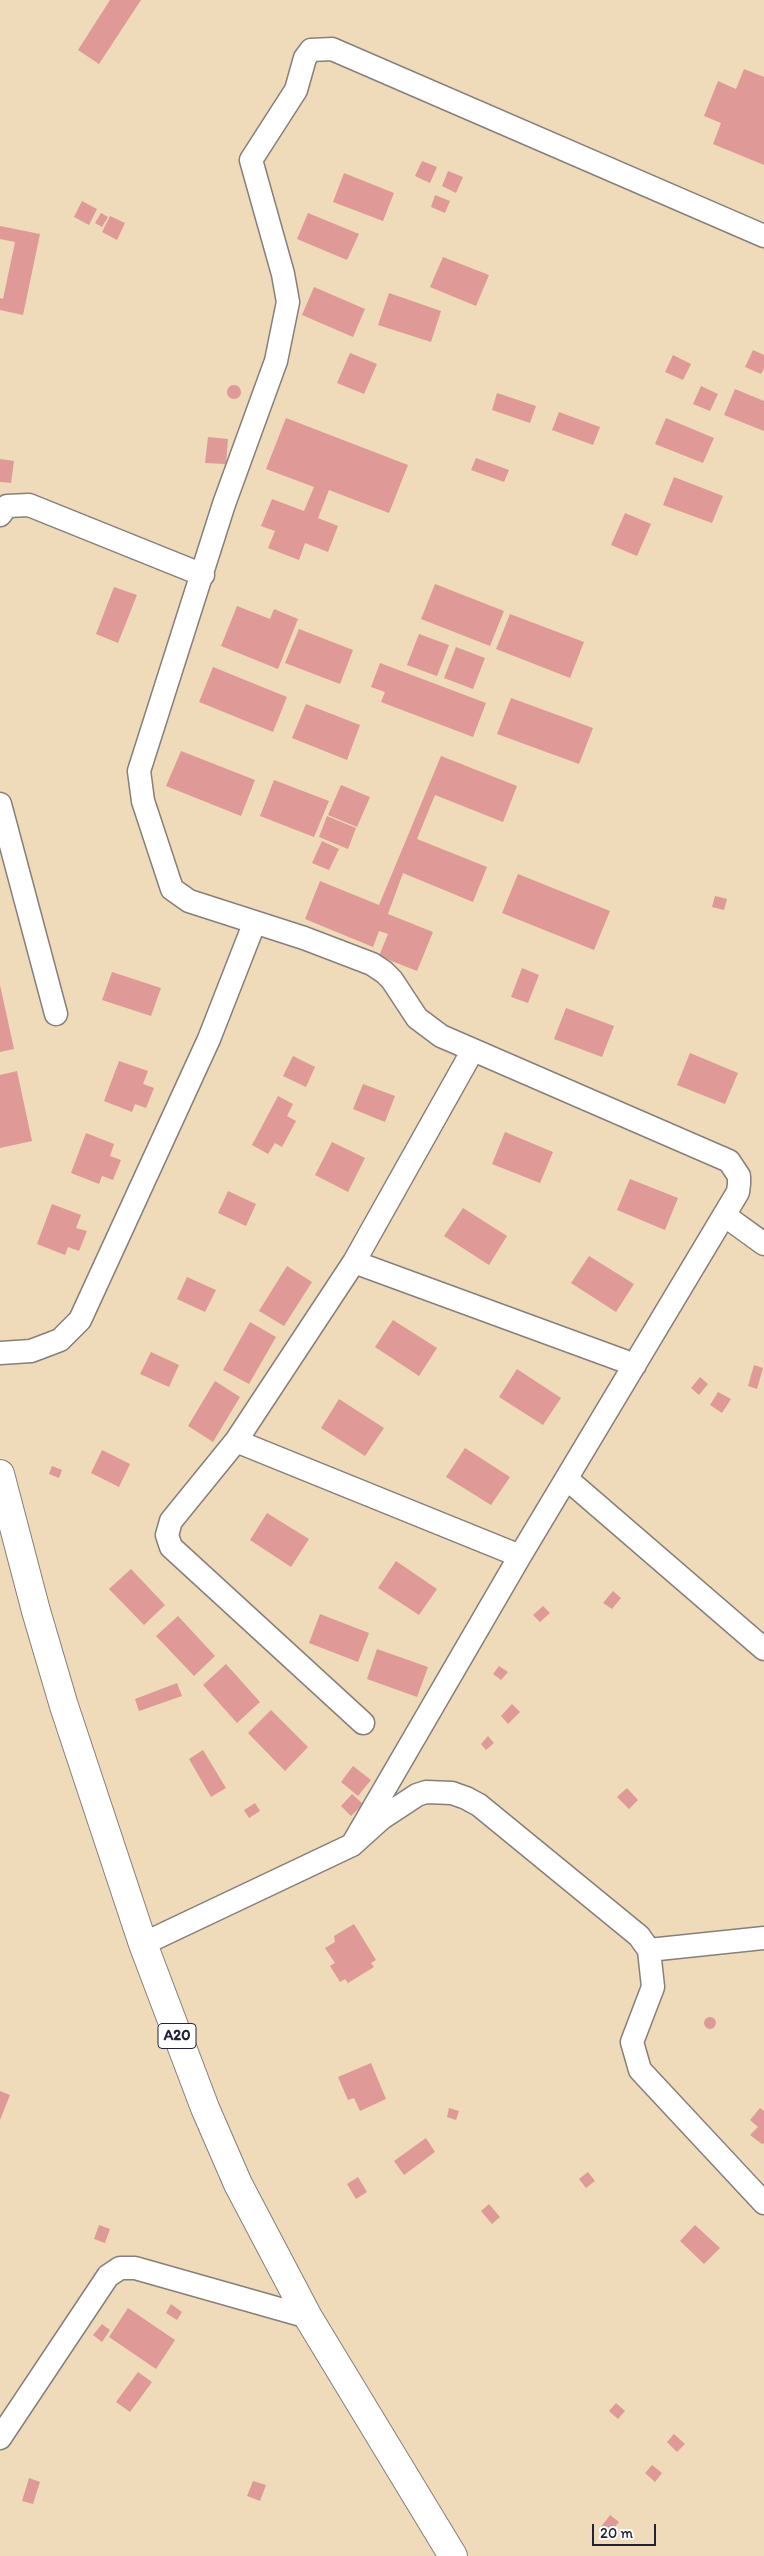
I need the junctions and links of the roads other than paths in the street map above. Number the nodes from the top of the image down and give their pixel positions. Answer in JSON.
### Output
{"nodes":[{"id":1,"x":764,"y":236,"type":"edge"},
{"id":2,"x":0,"y":515,"type":"edge"},
{"id":3,"x":203,"y":575,"type":"junction"},
{"id":4,"x":0,"y":804,"type":"edge"},
{"id":5,"x":254,"y":924,"type":"junction"},
{"id":6,"x":56,"y":1014,"type":"dead end"},
{"id":7,"x":473,"y":1050,"type":"junction"},
{"id":8,"x":724,"y":1214,"type":"junction"},
{"id":9,"x":764,"y":1244,"type":"edge"},
{"id":10,"x":354,"y":1262,"type":"junction"},
{"id":11,"x":0,"y":1353,"type":"edge"},
{"id":12,"x":635,"y":1365,"type":"junction"},
{"id":13,"x":236,"y":1440,"type":"junction"},
{"id":14,"x":0,"y":1474,"type":"edge"},
{"id":15,"x":567,"y":1479,"type":"junction"},
{"id":16,"x":520,"y":1556,"type":"junction"},
{"id":17,"x":764,"y":1649,"type":"edge"},
{"id":18,"x":363,"y":1723,"type":"dead end"},
{"id":19,"x":352,"y":1845,"type":"junction"},
{"id":20,"x":764,"y":1938,"type":"edge"},
{"id":21,"x":143,"y":1944,"type":"junction"},
{"id":22,"x":648,"y":1950,"type":"junction"},
{"id":23,"x":764,"y":2203,"type":"edge"},
{"id":24,"x":308,"y":2317,"type":"junction"},
{"id":25,"x":0,"y":2438,"type":"edge"},
{"id":26,"x":453,"y":2556,"type":"edge"}],
"edges":[{"from":1,"to":3,"type":"street"},
{"from":2,"to":3,"type":"street"},
{"from":3,"to":5,"type":"street"},
{"from":4,"to":6,"type":"street"},
{"from":5,"to":7,"type":"street"},
{"from":5,"to":11,"type":"street"},
{"from":7,"to":8,"type":"street"},
{"from":7,"to":10,"type":"street"},
{"from":8,"to":9,"type":"street"},
{"from":8,"to":12,"type":"street"},
{"from":10,"to":12,"type":"street"},
{"from":10,"to":13,"type":"street"},
{"from":12,"to":15,"type":"street"},
{"from":13,"to":16,"type":"street"},
{"from":13,"to":18,"type":"street"},
{"from":14,"to":21,"type":"main road","number":"A20"},
{"from":15,"to":16,"type":"street"},
{"from":15,"to":17,"type":"street"},
{"from":16,"to":19,"type":"street"},
{"from":19,"to":21,"type":"street"},
{"from":19,"to":22,"type":"street"},
{"from":20,"to":22,"type":"street"},
{"from":21,"to":24,"type":"main road","number":"A20"},
{"from":22,"to":23,"type":"street"},
{"from":24,"to":25,"type":"street"},
{"from":24,"to":26,"type":"main road","number":"A20"}]}
